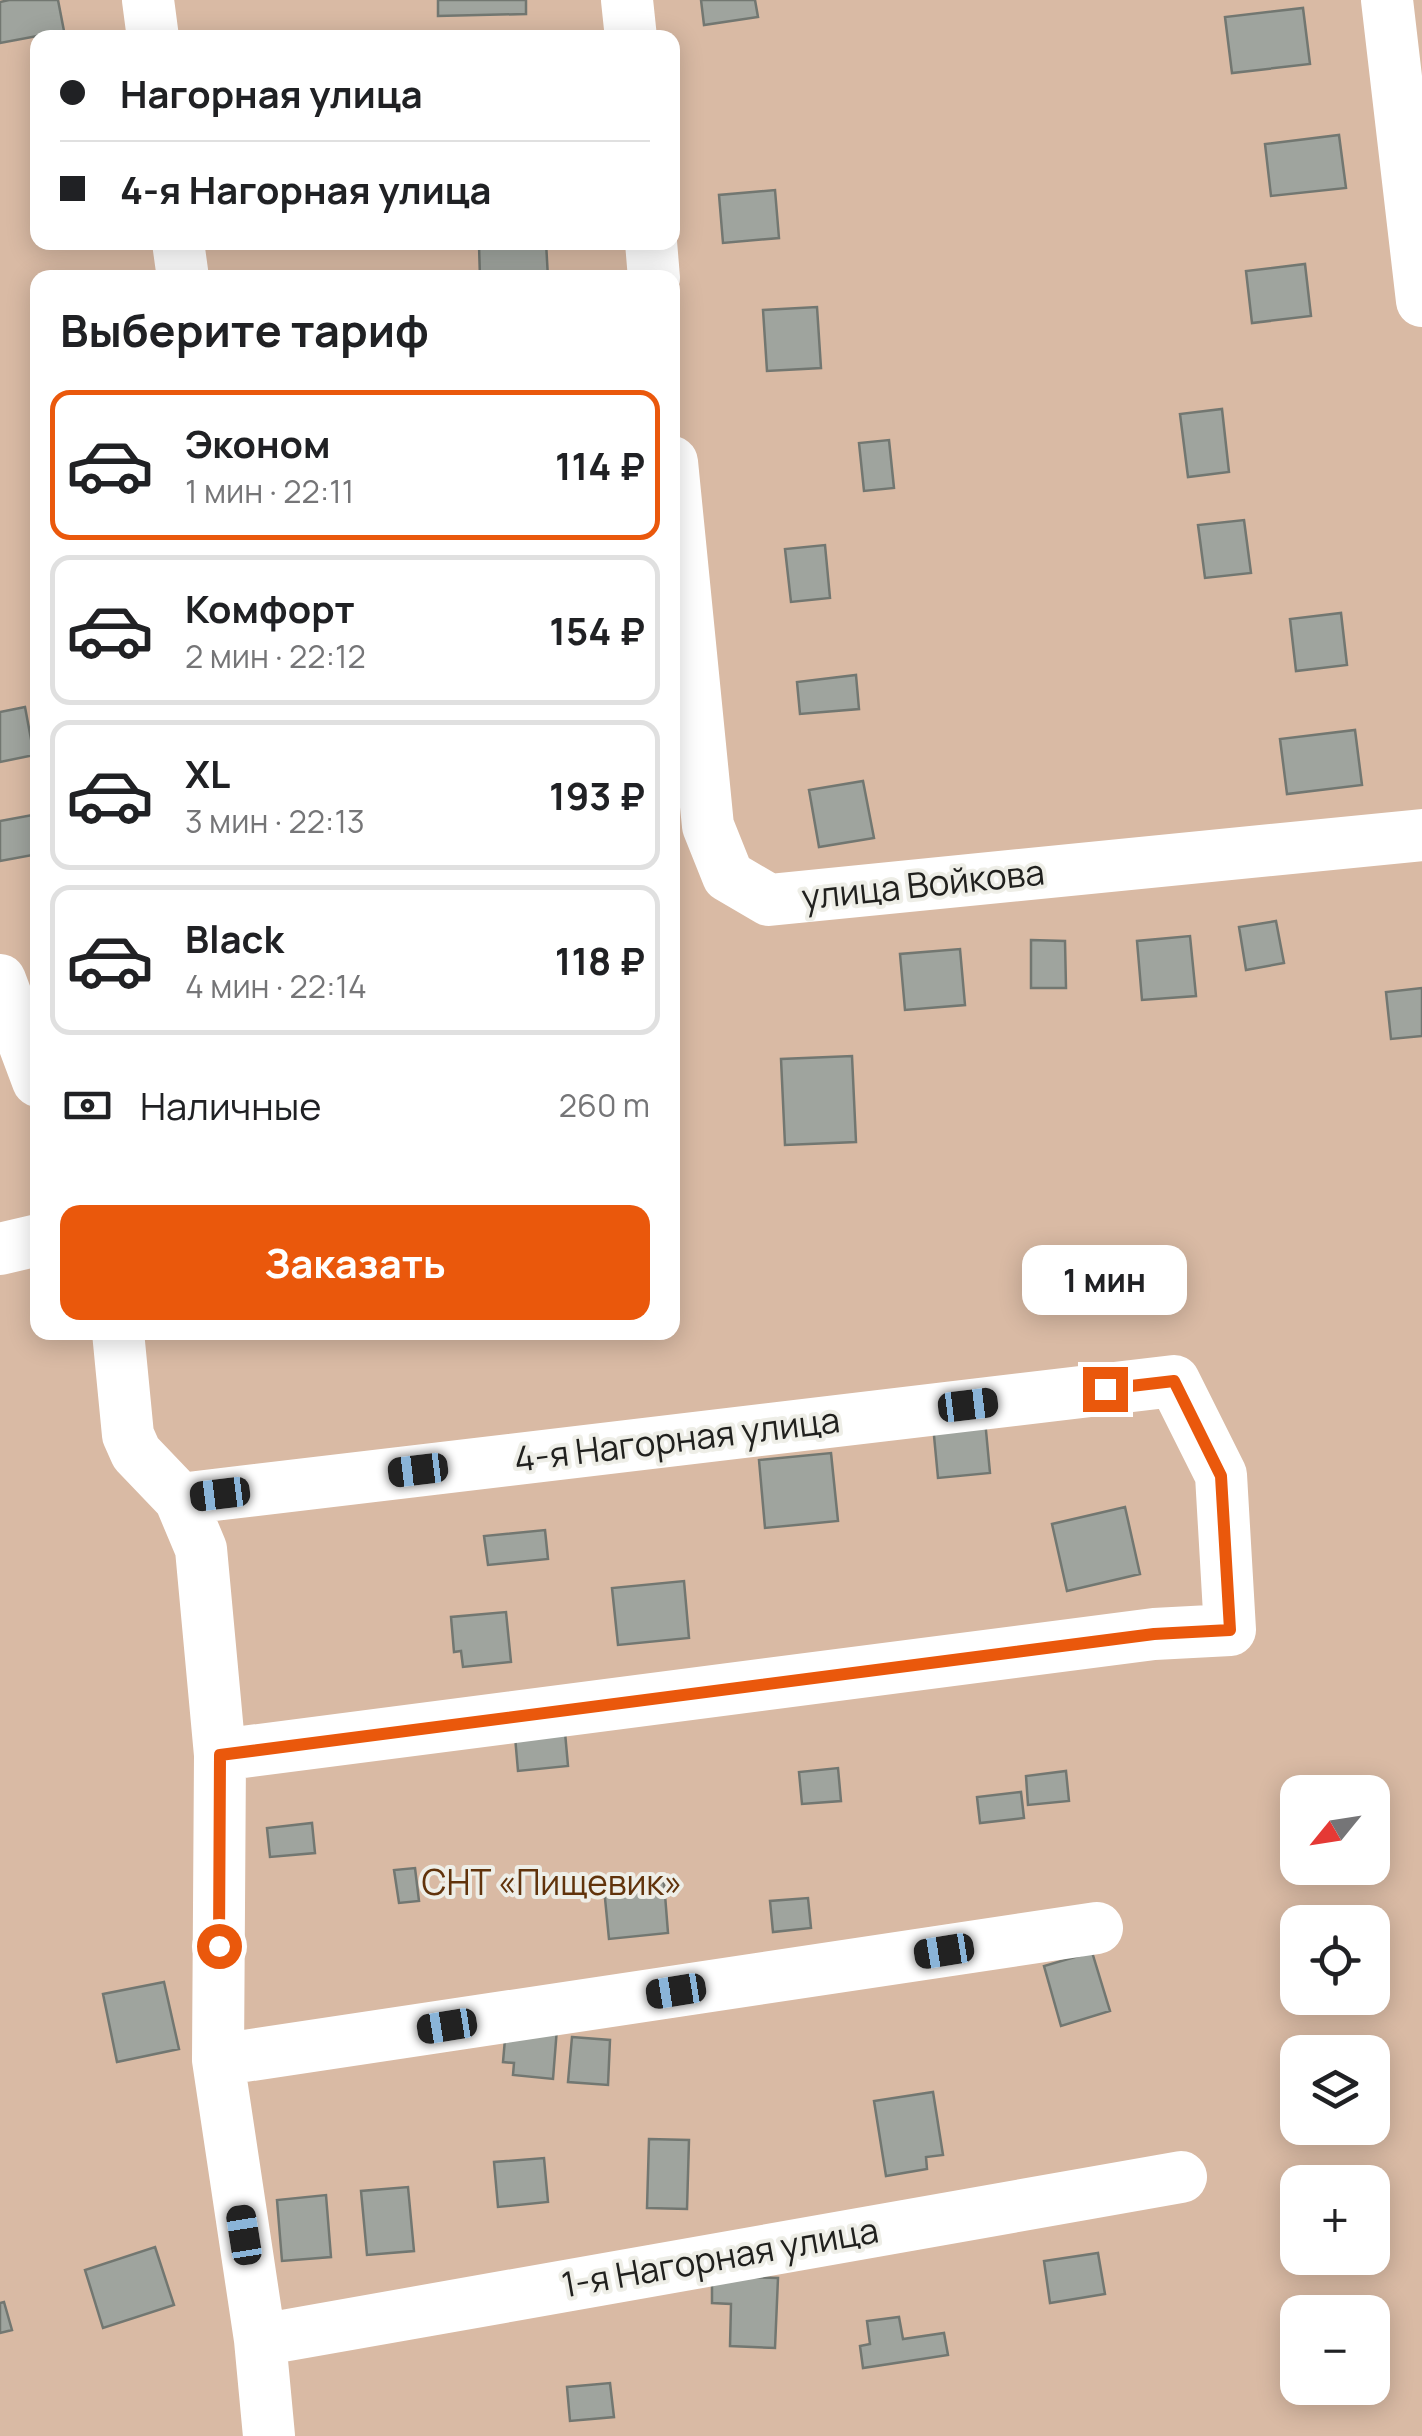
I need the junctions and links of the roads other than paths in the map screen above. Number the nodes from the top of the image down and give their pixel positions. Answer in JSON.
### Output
{"nodes":[{"id":1,"x":148,"y":0,"type":"edge"},
{"id":2,"x":627,"y":0,"type":"edge"},
{"id":3,"x":1387,"y":0,"type":"edge"},
{"id":4,"x":151,"y":30,"type":"edge"},
{"id":5,"x":630,"y":30,"type":"edge"},
{"id":6,"x":1422,"y":301,"type":"edge"},
{"id":7,"x":680,"y":543,"type":"edge"},
{"id":8,"x":1422,"y":835,"type":"edge"},
{"id":9,"x":0,"y":980,"type":"edge"},
{"id":10,"x":30,"y":1060,"type":"edge"},
{"id":11,"x":30,"y":1242,"type":"edge"},
{"id":12,"x":0,"y":1249,"type":"edge"},
{"id":13,"x":119,"y":1340,"type":"edge"},
{"id":14,"x":180,"y":1499,"type":"junction"},
{"id":15,"x":220,"y":1755,"type":"junction"},
{"id":16,"x":1097,"y":1928,"type":"dead end"},
{"id":17,"x":218,"y":2060,"type":"junction"},
{"id":18,"x":1181,"y":2176,"type":"dead end"},
{"id":19,"x":260,"y":2340,"type":"junction"},
{"id":20,"x":268,"y":2436,"type":"edge"}],
"edges":[{"from":1,"to":4,"type":"street"},
{"from":2,"to":5,"type":"street"},
{"from":3,"to":6,"type":"street"},
{"from":7,"to":8,"type":"street","name":"улица Войкова"},
{"from":9,"to":10,"type":"street"},
{"from":11,"to":12,"type":"street"},
{"from":13,"to":14,"type":"street"},
{"from":14,"to":15,"type":"street"},
{"from":14,"to":15,"type":"street","name":"4-я Нагорная улица"},
{"from":15,"to":17,"type":"street"},
{"from":16,"to":17,"type":"street"},
{"from":17,"to":19,"type":"street"},
{"from":18,"to":19,"type":"street","name":"1-я Нагорная улица"},
{"from":19,"to":20,"type":"street"}]}
